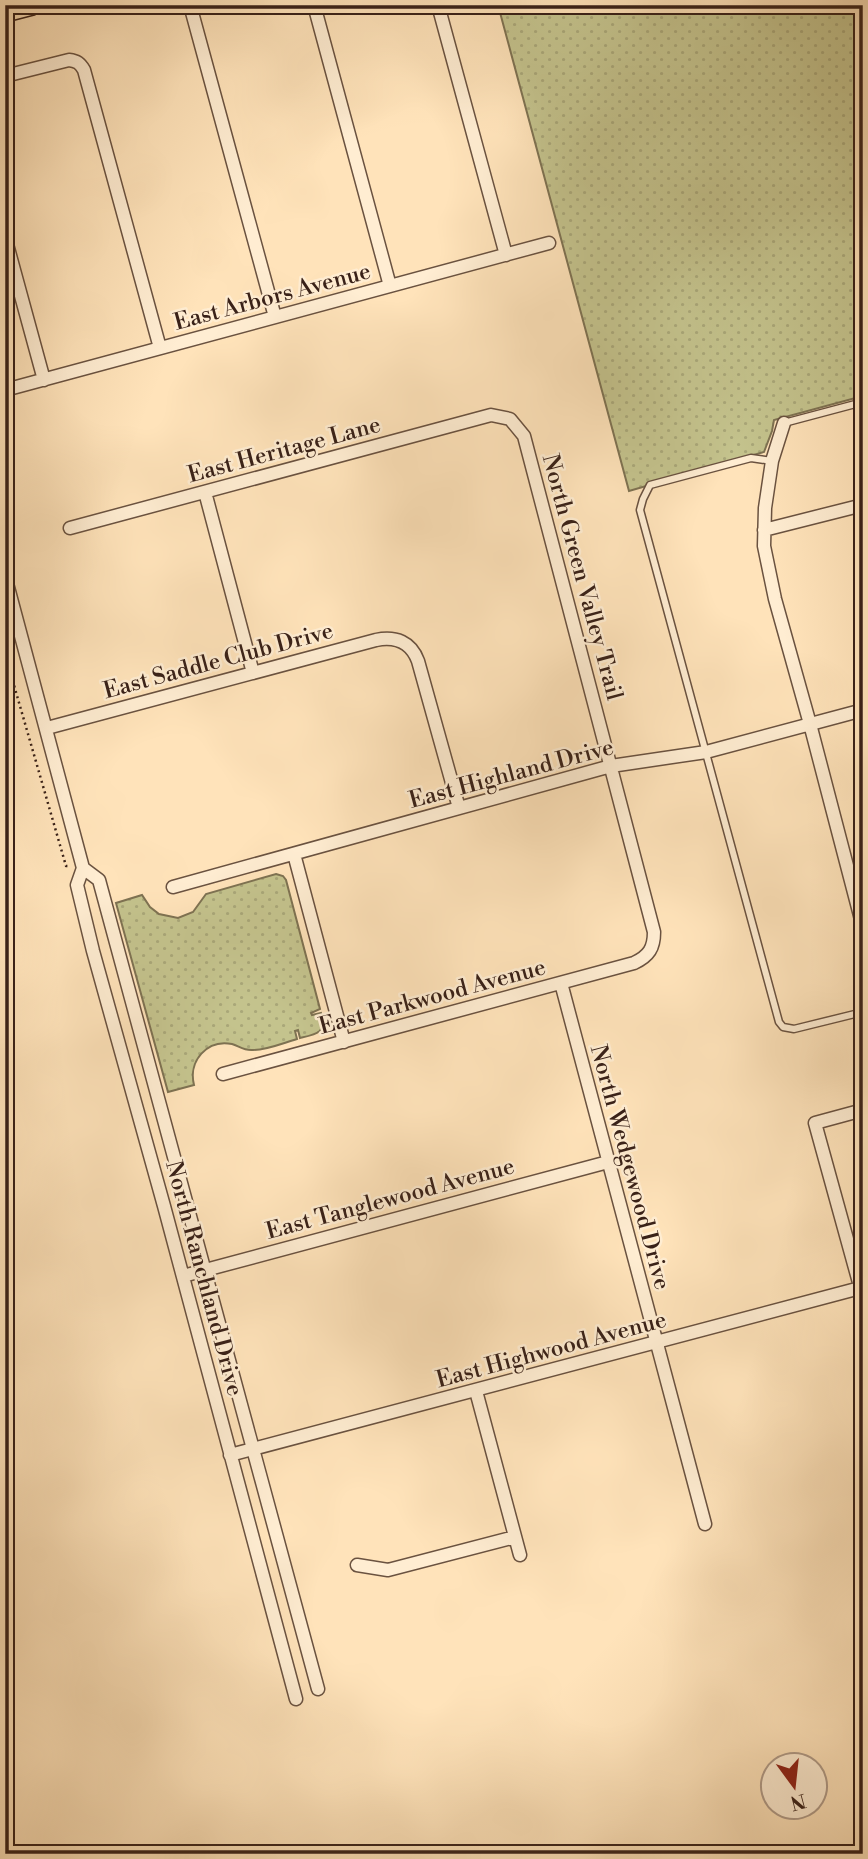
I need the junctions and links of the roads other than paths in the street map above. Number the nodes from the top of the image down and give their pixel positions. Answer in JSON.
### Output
{"nodes":[{"id":1,"x":32,"y":5,"type":"edge"},
{"id":2,"x":190,"y":5,"type":"edge"},
{"id":3,"x":314,"y":5,"type":"edge"},
{"id":4,"x":438,"y":5,"type":"edge"},
{"id":5,"x":5,"y":12,"type":"edge"},
{"id":6,"x":5,"y":76,"type":"edge"},
{"id":7,"x":5,"y":237,"type":"edge"},
{"id":8,"x":549,"y":243,"type":"dead end"},
{"id":9,"x":506,"y":255,"type":"junction"},
{"id":10,"x":390,"y":286,"type":"junction"},
{"id":11,"x":275,"y":317,"type":"junction"},
{"id":12,"x":160,"y":348,"type":"junction"},
{"id":13,"x":44,"y":380,"type":"junction"},
{"id":14,"x":5,"y":390,"type":"edge"},
{"id":15,"x":863,"y":402,"type":"edge"},
{"id":16,"x":510,"y":419,"type":"joint"},
{"id":17,"x":784,"y":423,"type":"joint"},
{"id":18,"x":772,"y":461,"type":"junction"},
{"id":19,"x":205,"y":492,"type":"junction"},
{"id":20,"x":860,"y":505,"type":"edge"},
{"id":21,"x":863,"y":524,"type":"edge"},
{"id":22,"x":70,"y":528,"type":"dead end"},
{"id":23,"x":764,"y":530,"type":"junction"},
{"id":24,"x":5,"y":576,"type":"edge"},
{"id":25,"x":253,"y":673,"type":"junction"},
{"id":26,"x":863,"y":709,"type":"edge"},
{"id":27,"x":810,"y":724,"type":"junction"},
{"id":28,"x":47,"y":728,"type":"junction"},
{"id":29,"x":706,"y":752,"type":"junction"},
{"id":30,"x":611,"y":766,"type":"junction"},
{"id":31,"x":459,"y":808,"type":"junction"},
{"id":32,"x":294,"y":854,"type":"junction"},
{"id":33,"x":83,"y":868,"type":"junction"},
{"id":34,"x":173,"y":887,"type":"dead end"},
{"id":35,"x":860,"y":909,"type":"edge"},
{"id":36,"x":863,"y":927,"type":"edge"},
{"id":37,"x":649,"y":952,"type":"joint"},
{"id":38,"x":561,"y":983,"type":"junction"},
{"id":39,"x":863,"y":1012,"type":"edge"},
{"id":40,"x":344,"y":1042,"type":"junction"},
{"id":41,"x":223,"y":1074,"type":"dead end"},
{"id":42,"x":863,"y":1110,"type":"edge"},
{"id":43,"x":608,"y":1162,"type":"junction"},
{"id":44,"x":206,"y":1270,"type":"junction"},
{"id":45,"x":183,"y":1276,"type":"junction"},
{"id":46,"x":862,"y":1293,"type":"edge"},
{"id":47,"x":656,"y":1343,"type":"junction"},
{"id":48,"x":477,"y":1391,"type":"junction"},
{"id":49,"x":252,"y":1449,"type":"junction"},
{"id":50,"x":230,"y":1455,"type":"junction"},
{"id":51,"x":705,"y":1524,"type":"dead end"},
{"id":52,"x":515,"y":1537,"type":"junction"},
{"id":53,"x":520,"y":1555,"type":"dead end"},
{"id":54,"x":357,"y":1565,"type":"dead end"},
{"id":55,"x":318,"y":1689,"type":"dead end"},
{"id":56,"x":296,"y":1699,"type":"dead end"}],
"edges":[{"from":1,"to":5,"type":"main road"},
{"from":2,"to":11,"type":"street"},
{"from":3,"to":10,"type":"street"},
{"from":4,"to":9,"type":"street"},
{"from":6,"to":12,"type":"street"},
{"from":7,"to":13,"type":"street"},
{"from":8,"to":9,"type":"street","name":"East Arbors Avenue"},
{"from":9,"to":10,"type":"street","name":"East Arbors Avenue"},
{"from":10,"to":11,"type":"street","name":"East Arbors Avenue"},
{"from":11,"to":12,"type":"street","name":"East Arbors Avenue"},
{"from":12,"to":13,"type":"street","name":"East Arbors Avenue"},
{"from":13,"to":14,"type":"street","name":"East Arbors Avenue"},
{"from":15,"to":17,"type":"lane"},
{"from":16,"to":19,"type":"street","name":"East Heritage Lane"},
{"from":16,"to":30,"type":"street","name":"North Green Valley Trail"},
{"from":17,"to":18,"type":"street"},
{"from":18,"to":23,"type":"street"},
{"from":18,"to":29,"type":"lane"},
{"from":19,"to":22,"type":"street","name":"East Heritage Lane"},
{"from":19,"to":25,"type":"street"},
{"from":20,"to":21,"type":"lane"},
{"from":20,"to":23,"type":"street"},
{"from":23,"to":27,"type":"street"},
{"from":24,"to":28,"type":"street","name":"North Ranchland Drive"},
{"from":25,"to":28,"type":"street","name":"East Saddle Club Drive"},
{"from":25,"to":31,"type":"street","name":"East Saddle Club Drive"},
{"from":26,"to":27,"type":"street","name":"East Highland Drive"},
{"from":27,"to":29,"type":"street","name":"East Highland Drive"},
{"from":27,"to":35,"type":"street"},
{"from":28,"to":33,"type":"street","name":"North Ranchland Drive"},
{"from":29,"to":30,"type":"street","name":"East Highland Drive"},
{"from":29,"to":39,"type":"lane"},
{"from":30,"to":31,"type":"street","name":"East Highland Drive"},
{"from":30,"to":37,"type":"street","name":"North Green Valley Trail"},
{"from":31,"to":32,"type":"street","name":"East Highland Drive"},
{"from":32,"to":34,"type":"street","name":"East Highland Drive"},
{"from":32,"to":40,"type":"street"},
{"from":33,"to":44,"type":"street","name":"North Ranchland Drive"},
{"from":33,"to":45,"type":"street","name":"North Ranchland Drive"},
{"from":35,"to":36,"type":"street"},
{"from":37,"to":38,"type":"street","name":"East Parkwood Avenue"},
{"from":38,"to":40,"type":"street","name":"East Parkwood Avenue"},
{"from":38,"to":43,"type":"street","name":"North Wedgewood Drive"},
{"from":40,"to":41,"type":"street","name":"East Parkwood Avenue"},
{"from":42,"to":46,"type":"street"},
{"from":43,"to":44,"type":"street","name":"East Tanglewood Avenue"},
{"from":43,"to":47,"type":"street","name":"North Wedgewood Drive"},
{"from":44,"to":45,"type":"street","name":"East Tanglewood Avenue"},
{"from":44,"to":49,"type":"street","name":"North Ranchland Drive"},
{"from":45,"to":50,"type":"street","name":"North Ranchland Drive"},
{"from":46,"to":47,"type":"street","name":"East Highwood Avenue"},
{"from":47,"to":48,"type":"street","name":"East Highwood Avenue"},
{"from":47,"to":51,"type":"street","name":"North Wedgewood Drive"},
{"from":48,"to":49,"type":"street","name":"East Highwood Avenue"},
{"from":48,"to":52,"type":"street"},
{"from":49,"to":50,"type":"street","name":"East Highwood Avenue"},
{"from":49,"to":55,"type":"street","name":"North Ranchland Drive"},
{"from":50,"to":56,"type":"street","name":"North Ranchland Drive"},
{"from":52,"to":53,"type":"street"},
{"from":52,"to":54,"type":"street"}]}
